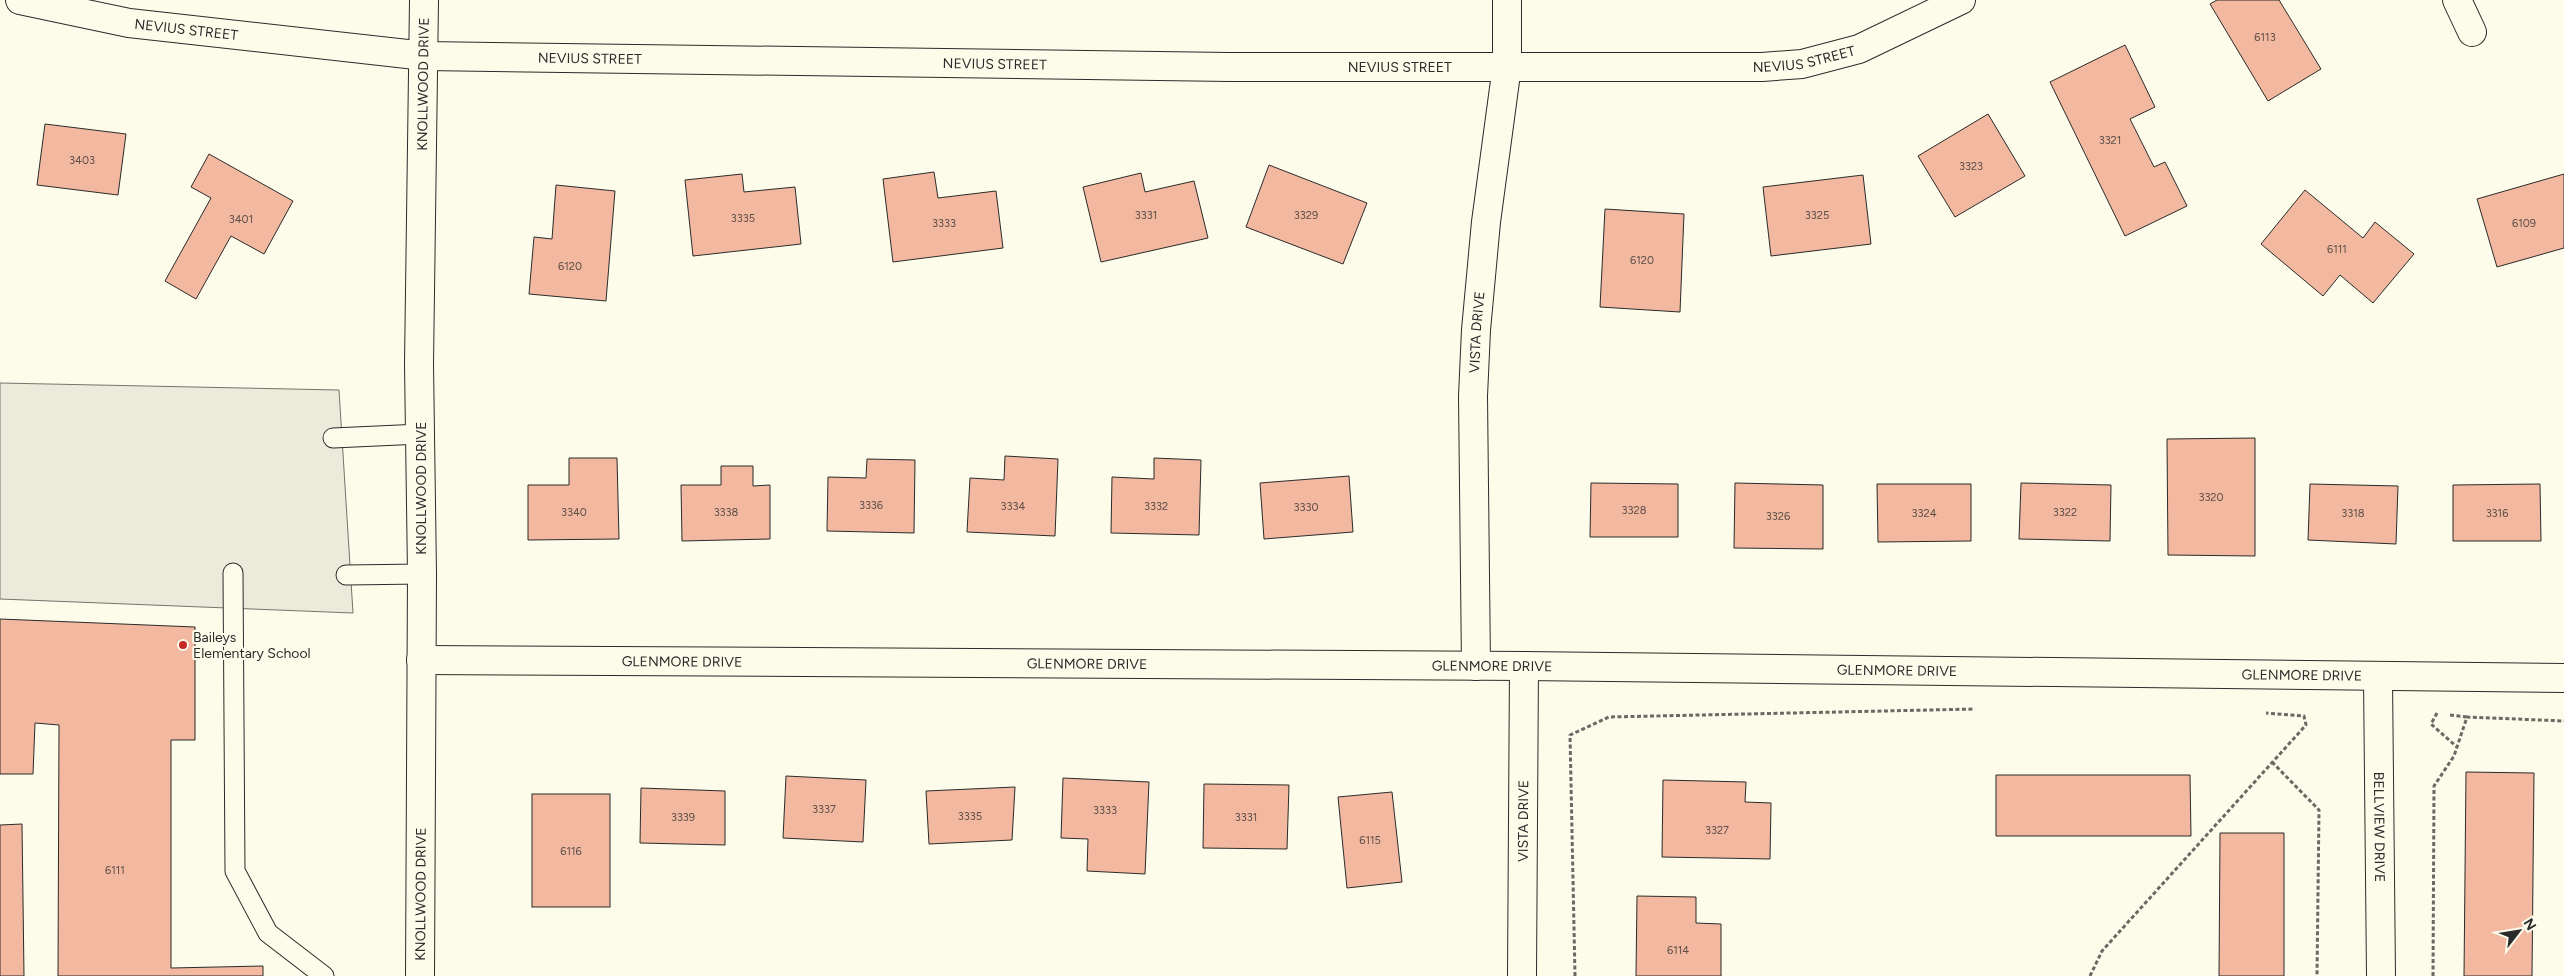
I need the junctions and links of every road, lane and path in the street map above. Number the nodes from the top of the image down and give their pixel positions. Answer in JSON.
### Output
{"nodes":[{"id":1,"x":20,"y":0,"type":"edge"},
{"id":2,"x":424,"y":0,"type":"edge"},
{"id":3,"x":1507,"y":0,"type":"edge"},
{"id":4,"x":1960,"y":0,"type":"edge"},
{"id":5,"x":2457,"y":0,"type":"edge"},
{"id":6,"x":2472,"y":32,"type":"dead end"},
{"id":7,"x":425,"y":56,"type":"junction"},
{"id":8,"x":1507,"y":66,"type":"junction"},
{"id":9,"x":421,"y":434,"type":"junction"},
{"id":10,"x":334,"y":438,"type":"dead end"},
{"id":11,"x":234,"y":573,"type":"dead end"},
{"id":12,"x":422,"y":574,"type":"junction"},
{"id":13,"x":346,"y":575,"type":"dead end"},
{"id":14,"x":421,"y":660,"type":"junction"},
{"id":15,"x":1476,"y":666,"type":"junction"},
{"id":16,"x":1524,"y":666,"type":"junction"},
{"id":17,"x":2378,"y":678,"type":"junction"},
{"id":18,"x":2564,"y":678,"type":"edge"},
{"id":19,"x":1985,"y":709,"type":"dead end"},
{"id":20,"x":2258,"y":712,"type":"dead end"},
{"id":21,"x":2467,"y":717,"type":"junction"},
{"id":22,"x":2564,"y":721,"type":"edge"},
{"id":23,"x":2457,"y":747,"type":"junction"},
{"id":24,"x":2272,"y":762,"type":"junction"},
{"id":25,"x":324,"y":976,"type":"edge"},
{"id":26,"x":420,"y":976,"type":"edge"},
{"id":27,"x":1522,"y":976,"type":"edge"},
{"id":28,"x":1575,"y":976,"type":"edge"},
{"id":29,"x":2090,"y":976,"type":"edge"},
{"id":30,"x":2317,"y":976,"type":"edge"},
{"id":31,"x":2380,"y":976,"type":"edge"},
{"id":32,"x":2433,"y":976,"type":"edge"}],
"edges":[{"from":1,"to":7,"type":"street","name":"NEVIUS STREET"},
{"from":2,"to":7,"type":"street","name":"KNOLLWOOD DRIVE"},
{"from":3,"to":8,"type":"street","name":"VISTA DRIVE"},
{"from":4,"to":8,"type":"street","name":"NEVIUS STREET"},
{"from":5,"to":6,"type":"street"},
{"from":7,"to":8,"type":"street","name":"NEVIUS STREET"},
{"from":7,"to":9,"type":"street","name":"KNOLLWOOD DRIVE"},
{"from":8,"to":15,"type":"street","name":"VISTA DRIVE"},
{"from":9,"to":10,"type":"lane"},
{"from":9,"to":12,"type":"street","name":"KNOLLWOOD DRIVE"},
{"from":11,"to":25,"type":"lane"},
{"from":12,"to":13,"type":"lane"},
{"from":12,"to":14,"type":"street","name":"KNOLLWOOD DRIVE"},
{"from":14,"to":15,"type":"street","name":"GLENMORE DRIVE"},
{"from":14,"to":26,"type":"street","name":"KNOLLWOOD DRIVE"},
{"from":15,"to":16,"type":"street","name":"GLENMORE DRIVE"},
{"from":16,"to":17,"type":"street","name":"GLENMORE DRIVE"},
{"from":16,"to":27,"type":"street","name":"VISTA DRIVE"},
{"from":17,"to":18,"type":"street","name":"GLENMORE DRIVE"},
{"from":17,"to":31,"type":"street","name":"BELLVIEW DRIVE"},
{"from":19,"to":28,"type":"path"},
{"from":20,"to":24,"type":"path"},
{"from":21,"to":22,"type":"path"},
{"from":21,"to":23,"type":"path"},
{"from":21,"to":23,"type":"path"},
{"from":23,"to":32,"type":"path"},
{"from":24,"to":29,"type":"path"},
{"from":24,"to":30,"type":"path"}]}
